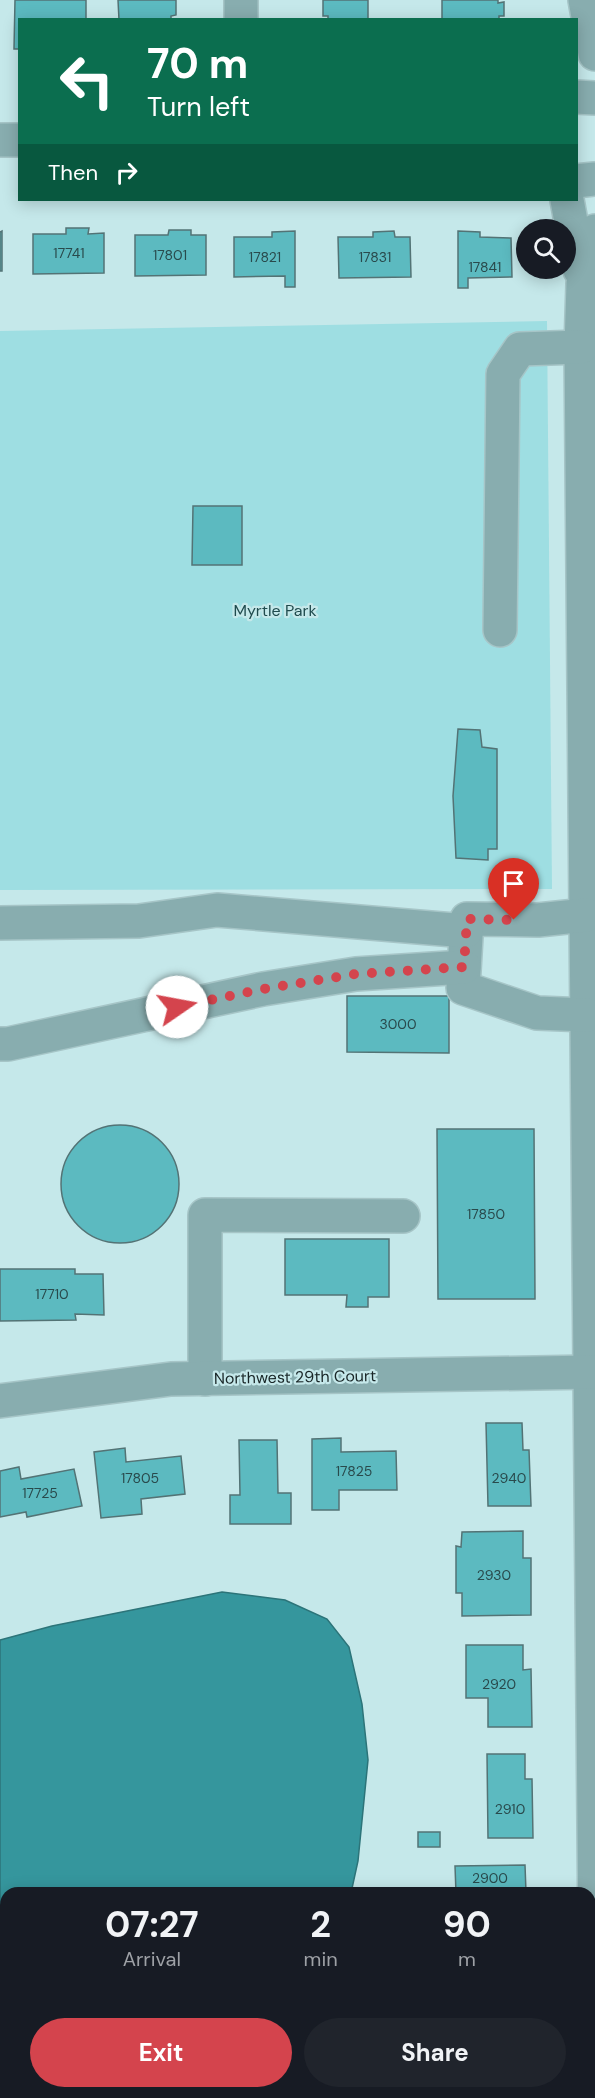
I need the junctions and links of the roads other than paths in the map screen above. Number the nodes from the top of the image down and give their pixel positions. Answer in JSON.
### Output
{"nodes":[{"id":1,"x":241,"y":0,"type":"edge"},
{"id":2,"x":578,"y":0,"type":"edge"},
{"id":3,"x":585,"y":0,"type":"edge"},
{"id":4,"x":242,"y":18,"type":"edge"},
{"id":5,"x":575,"y":18,"type":"edge"},
{"id":6,"x":595,"y":54,"type":"edge"},
{"id":7,"x":578,"y":97,"type":"edge"},
{"id":8,"x":595,"y":98,"type":"edge"},
{"id":9,"x":0,"y":140,"type":"edge"},
{"id":10,"x":18,"y":140,"type":"edge"},
{"id":11,"x":595,"y":180,"type":"edge"},
{"id":12,"x":578,"y":181,"type":"edge"},
{"id":13,"x":567,"y":201,"type":"edge"},
{"id":14,"x":595,"y":231,"type":"edge"},
{"id":15,"x":583,"y":284,"type":"junction"},
{"id":16,"x":581,"y":347,"type":"junction"},
{"id":17,"x":589,"y":583,"type":"edge"},
{"id":18,"x":500,"y":630,"type":"dead end"},
{"id":19,"x":589,"y":667,"type":"edge"},
{"id":20,"x":586,"y":915,"type":"junction"},
{"id":21,"x":0,"y":922,"type":"edge"},
{"id":22,"x":466,"y":931,"type":"junction"},
{"id":23,"x":464,"y":967,"type":"junction"},
{"id":24,"x":587,"y":1015,"type":"junction"},
{"id":25,"x":0,"y":1044,"type":"edge"},
{"id":26,"x":404,"y":1216,"type":"dead end"},
{"id":27,"x":591,"y":1372,"type":"junction"},
{"id":28,"x":205,"y":1379,"type":"junction"},
{"id":29,"x":0,"y":1401,"type":"edge"},
{"id":30,"x":595,"y":1887,"type":"edge"}],
"edges":[{"from":1,"to":4,"type":"street"},
{"from":2,"to":5,"type":"street"},
{"from":3,"to":6,"type":"street"},
{"from":7,"to":8,"type":"street"},
{"from":9,"to":10,"type":"street"},
{"from":11,"to":12,"type":"street"},
{"from":13,"to":15,"type":"street"},
{"from":14,"to":15,"type":"street"},
{"from":15,"to":16,"type":"street"},
{"from":16,"to":17,"type":"street"},
{"from":16,"to":18,"type":"street"},
{"from":17,"to":19,"type":"street"},
{"from":19,"to":20,"type":"street"},
{"from":20,"to":22,"type":"street"},
{"from":20,"to":24,"type":"street"},
{"from":21,"to":22,"type":"street"},
{"from":22,"to":23,"type":"street"},
{"from":23,"to":24,"type":"street"},
{"from":23,"to":25,"type":"street"},
{"from":24,"to":27,"type":"street"},
{"from":26,"to":28,"type":"street"},
{"from":27,"to":28,"type":"street","name":"Northwest 29th Court"},
{"from":27,"to":30,"type":"street"},
{"from":28,"to":29,"type":"street","name":"Northwest 29th Court"}]}
